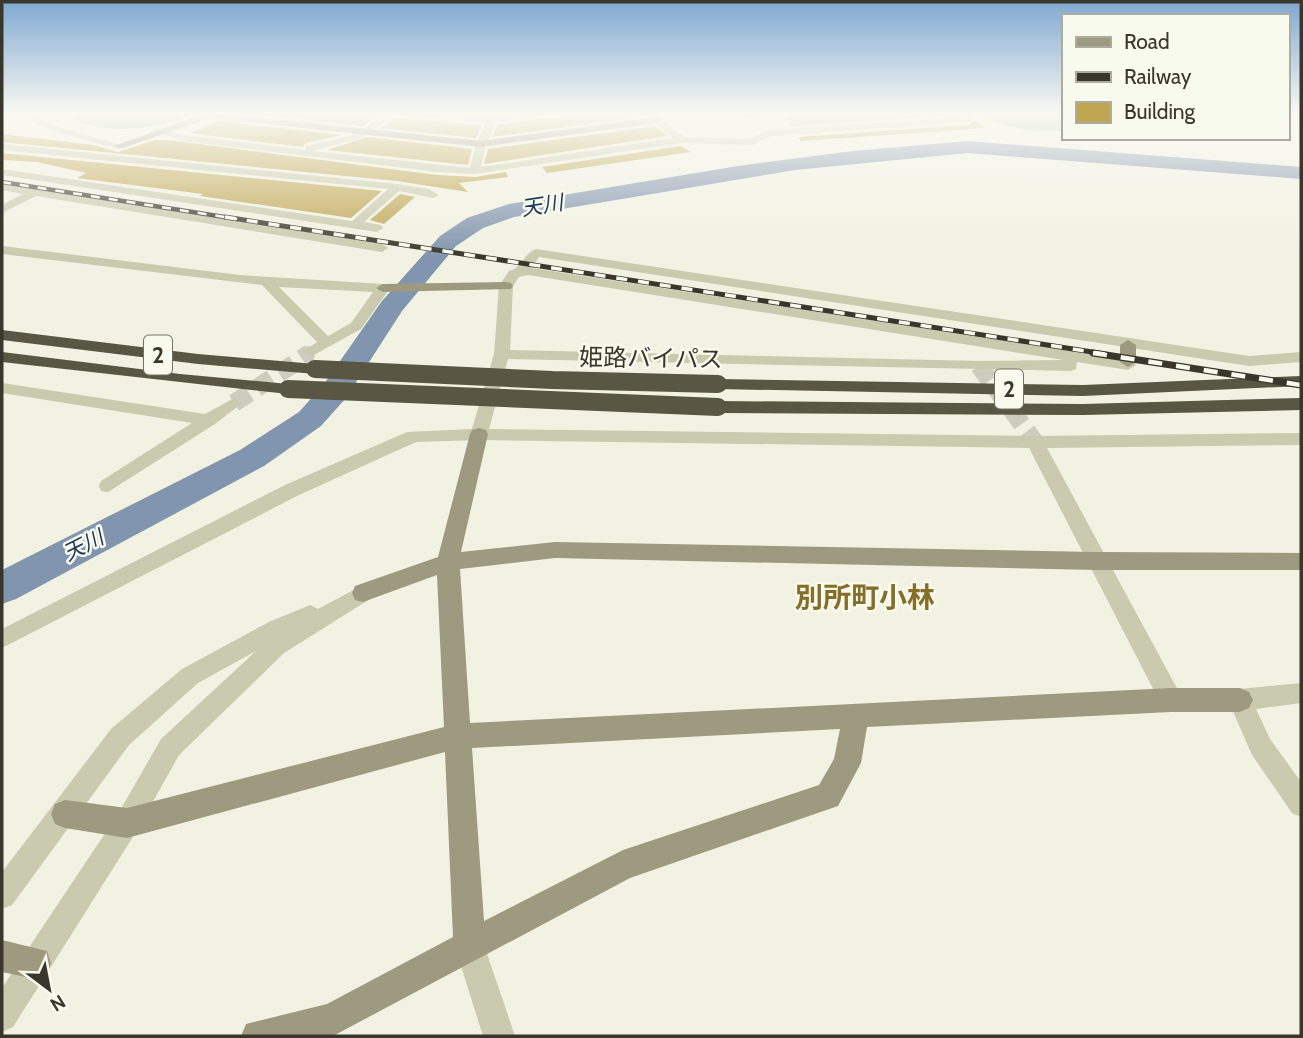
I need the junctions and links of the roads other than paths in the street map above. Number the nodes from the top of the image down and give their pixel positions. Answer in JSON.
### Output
{"nodes":[{"id":1,"x":93,"y":160,"type":"edge"},
{"id":2,"x":133,"y":160,"type":"edge"},
{"id":3,"x":369,"y":160,"type":"edge"},
{"id":4,"x":477,"y":160,"type":"edge"},
{"id":5,"x":545,"y":160,"type":"edge"},
{"id":6,"x":475,"y":171,"type":"junction"},
{"id":7,"x":2,"y":172,"type":"edge"},
{"id":8,"x":56,"y":180,"type":"junction"},
{"id":9,"x":2,"y":187,"type":"edge"},
{"id":10,"x":397,"y":187,"type":"junction"},
{"id":11,"x":34,"y":192,"type":"junction"},
{"id":12,"x":433,"y":195,"type":"dead end"},
{"id":13,"x":2,"y":210,"type":"edge"},
{"id":14,"x":354,"y":225,"type":"junction"},
{"id":15,"x":377,"y":228,"type":"dead end"},
{"id":16,"x":382,"y":248,"type":"dead end"},
{"id":17,"x":2,"y":250,"type":"edge"},
{"id":18,"x":521,"y":273,"type":"junction"},
{"id":19,"x":267,"y":282,"type":"junction"},
{"id":20,"x":500,"y":286,"type":"junction"},
{"id":21,"x":387,"y":288,"type":"junction"},
{"id":22,"x":939,"y":312,"type":"junction"},
{"id":23,"x":2,"y":335,"type":"edge"},
{"id":24,"x":957,"y":338,"type":"junction"},
{"id":25,"x":1128,"y":353,"type":"dead end"},
{"id":26,"x":502,"y":354,"type":"junction"},
{"id":27,"x":1067,"y":355,"type":"junction"},
{"id":28,"x":2,"y":357,"type":"edge"},
{"id":29,"x":1301,"y":357,"type":"edge"},
{"id":30,"x":979,"y":366,"type":"junction"},
{"id":31,"x":1301,"y":382,"type":"edge"},
{"id":32,"x":2,"y":388,"type":"edge"},
{"id":33,"x":234,"y":403,"type":"tunnel mouth"},
{"id":34,"x":1301,"y":404,"type":"edge"},
{"id":35,"x":209,"y":419,"type":"junction"},
{"id":36,"x":479,"y":434,"type":"junction"},
{"id":37,"x":1301,"y":439,"type":"edge"},
{"id":38,"x":1035,"y":442,"type":"junction"},
{"id":39,"x":108,"y":486,"type":"dead end"},
{"id":40,"x":1096,"y":561,"type":"junction"},
{"id":41,"x":448,"y":562,"type":"junction"},
{"id":42,"x":1301,"y":562,"type":"edge"},
{"id":43,"x":363,"y":593,"type":"junction"},
{"id":44,"x":2,"y":639,"type":"edge"},
{"id":45,"x":1301,"y":693,"type":"edge"},
{"id":46,"x":1240,"y":700,"type":"junction"},
{"id":47,"x":1171,"y":701,"type":"junction"},
{"id":48,"x":856,"y":716,"type":"junction"},
{"id":49,"x":459,"y":736,"type":"junction"},
{"id":50,"x":1301,"y":804,"type":"edge"},
{"id":51,"x":65,"y":814,"type":"junction"},
{"id":52,"x":127,"y":823,"type":"junction"},
{"id":53,"x":2,"y":895,"type":"edge"},
{"id":54,"x":470,"y":947,"type":"junction"},
{"id":55,"x":2,"y":956,"type":"edge"},
{"id":56,"x":35,"y":962,"type":"junction"},
{"id":57,"x":2,"y":1016,"type":"edge"},
{"id":58,"x":258,"y":1036,"type":"edge"},
{"id":59,"x":499,"y":1036,"type":"edge"}],
"edges":[{"from":1,"to":8,"type":"street"},
{"from":2,"to":10,"type":"street"},
{"from":3,"to":6,"type":"street"},
{"from":4,"to":6,"type":"street"},
{"from":5,"to":6,"type":"street"},
{"from":7,"to":8,"type":"street"},
{"from":8,"to":11,"type":"street"},
{"from":8,"to":14,"type":"street"},
{"from":9,"to":11,"type":"street"},
{"from":10,"to":12,"type":"street"},
{"from":10,"to":14,"type":"street"},
{"from":11,"to":13,"type":"street"},
{"from":11,"to":16,"type":"street"},
{"from":14,"to":15,"type":"street"},
{"from":17,"to":19,"type":"street"},
{"from":18,"to":20,"type":"street"},
{"from":18,"to":22,"type":"street"},
{"from":18,"to":24,"type":"street"},
{"from":19,"to":21,"type":"street"},
{"from":19,"to":21,"type":"street"},
{"from":20,"to":21,"type":"street"},
{"from":20,"to":26,"type":"street"},
{"from":22,"to":24,"type":"street"},
{"from":22,"to":29,"type":"street"},
{"from":23,"to":31,"type":"highway","name":"姫路バイパス","number":"2","bridge":true},
{"from":24,"to":27,"type":"street"},
{"from":24,"to":30,"type":"street"},
{"from":25,"to":27,"type":"street"},
{"from":26,"to":30,"type":"street"},
{"from":26,"to":36,"type":"street"},
{"from":27,"to":30,"type":"street"},
{"from":28,"to":34,"type":"highway","name":"姫路バイパス","number":"2","bridge":true},
{"from":32,"to":35,"type":"street"},
{"from":33,"to":35,"type":"street"},
{"from":35,"to":39,"type":"street"},
{"from":36,"to":38,"type":"street"},
{"from":36,"to":41,"type":"street"},
{"from":36,"to":44,"type":"street"},
{"from":37,"to":38,"type":"street"},
{"from":38,"to":40,"type":"street"},
{"from":40,"to":41,"type":"street"},
{"from":40,"to":42,"type":"street"},
{"from":40,"to":47,"type":"street"},
{"from":41,"to":43,"type":"street"},
{"from":41,"to":49,"type":"street"},
{"from":43,"to":51,"type":"street"},
{"from":43,"to":52,"type":"street"},
{"from":45,"to":46,"type":"street"},
{"from":46,"to":47,"type":"street"},
{"from":46,"to":50,"type":"street"},
{"from":47,"to":48,"type":"street"},
{"from":48,"to":49,"type":"street"},
{"from":48,"to":54,"type":"street"},
{"from":49,"to":52,"type":"street"},
{"from":49,"to":54,"type":"street"},
{"from":51,"to":52,"type":"street"},
{"from":51,"to":53,"type":"street"},
{"from":52,"to":56,"type":"street"},
{"from":54,"to":58,"type":"street"},
{"from":54,"to":59,"type":"street"},
{"from":55,"to":56,"type":"street"},
{"from":56,"to":57,"type":"street"}]}
